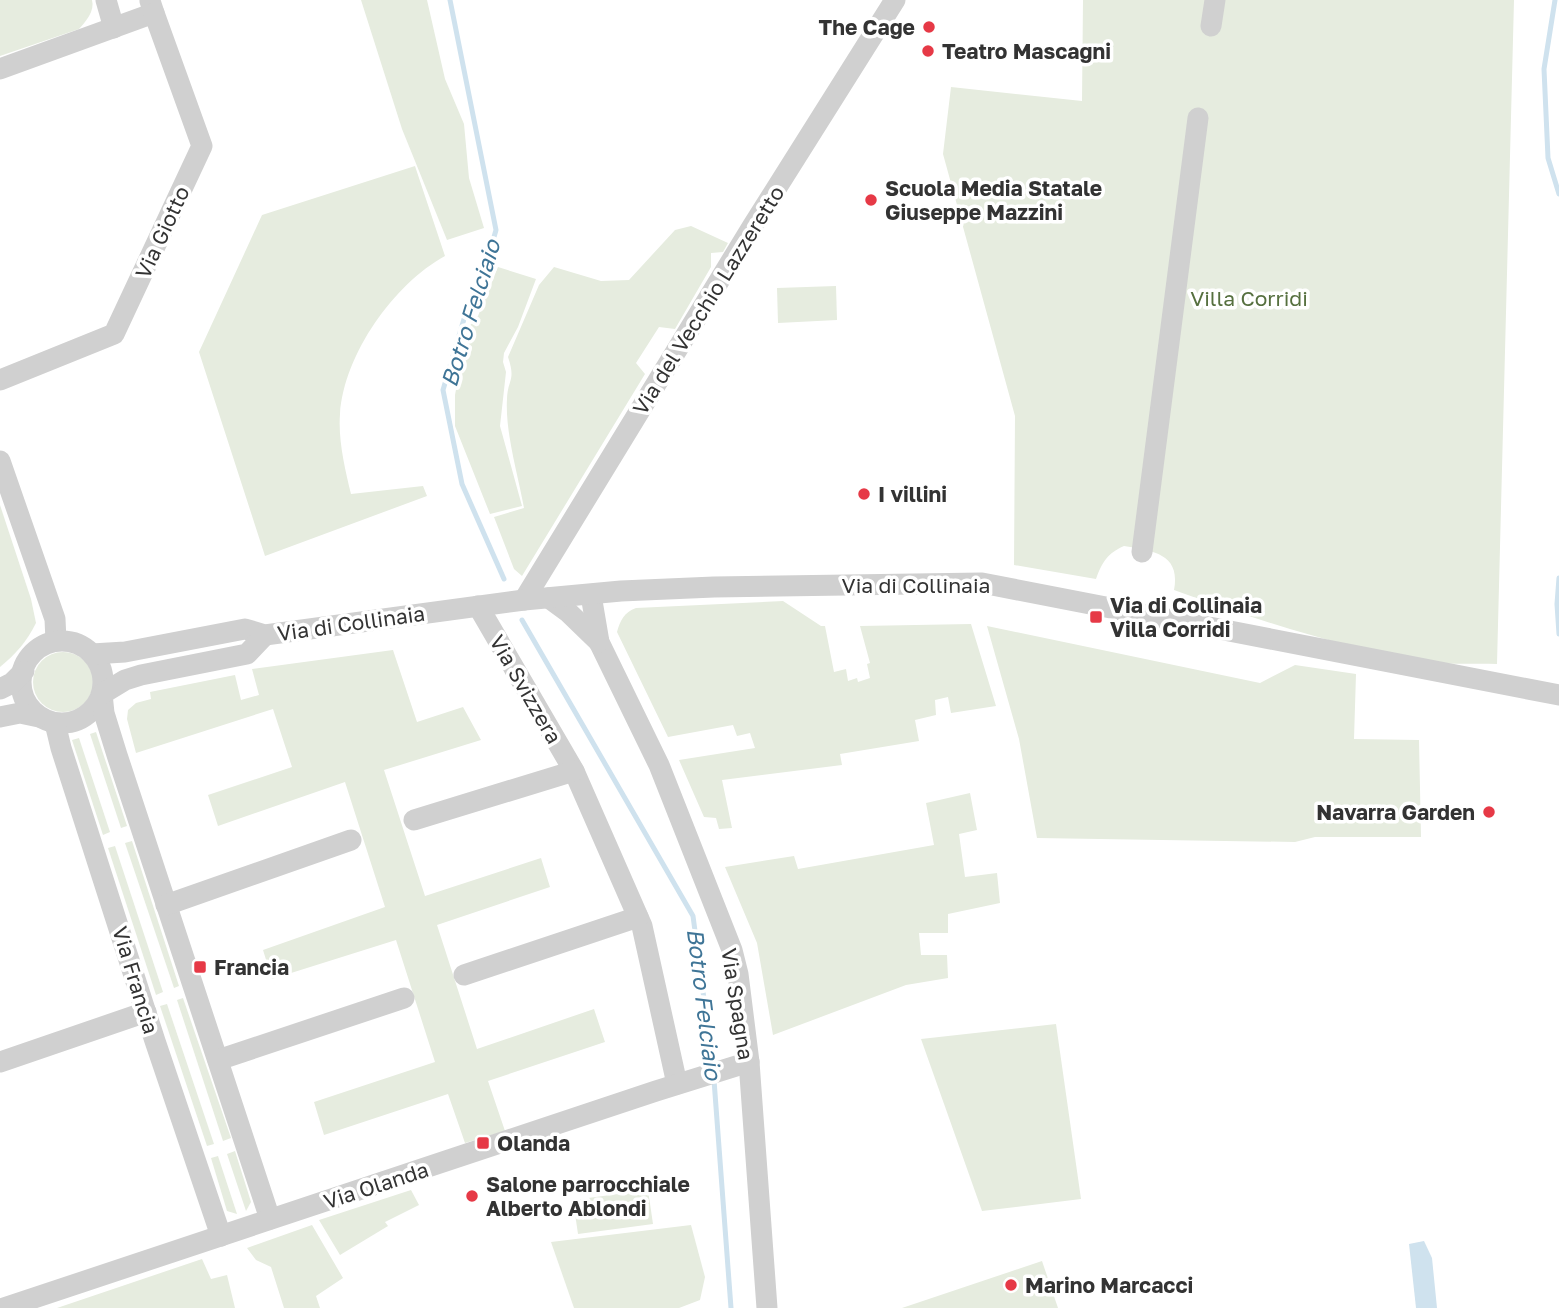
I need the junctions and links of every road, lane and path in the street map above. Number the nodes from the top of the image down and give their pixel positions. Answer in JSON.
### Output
{"nodes":[{"id":1,"x":106,"y":0,"type":"edge"},
{"id":2,"x":895,"y":0,"type":"edge"},
{"id":3,"x":1215,"y":0,"type":"edge"},
{"id":4,"x":152,"y":7,"type":"edge"},
{"id":5,"x":1211,"y":26,"type":"dead end"},
{"id":6,"x":114,"y":28,"type":"junction"},
{"id":7,"x":0,"y":69,"type":"edge"},
{"id":8,"x":1198,"y":118,"type":"dead end"},
{"id":9,"x":0,"y":380,"type":"edge"},
{"id":10,"x":0,"y":461,"type":"edge"},
{"id":11,"x":1142,"y":552,"type":"dead end"},
{"id":12,"x":591,"y":595,"type":"junction"},
{"id":13,"x":549,"y":598,"type":"junction"},
{"id":14,"x":524,"y":600,"type":"junction"},
{"id":15,"x":478,"y":606,"type":"junction"},
{"id":16,"x":265,"y":635,"type":"junction"},
{"id":17,"x":56,"y":641,"type":"junction"},
{"id":18,"x":599,"y":642,"type":"junction"},
{"id":19,"x":92,"y":653,"type":"junction"},
{"id":20,"x":24,"y":671,"type":"junction"},
{"id":21,"x":0,"y":689,"type":"edge"},
{"id":22,"x":102,"y":694,"type":"junction"},
{"id":23,"x":1559,"y":695,"type":"edge"},
{"id":24,"x":0,"y":717,"type":"edge"},
{"id":25,"x":47,"y":720,"type":"junction"},
{"id":26,"x":574,"y":771,"type":"junction"},
{"id":27,"x":414,"y":820,"type":"dead end"},
{"id":28,"x":351,"y":840,"type":"dead end"},
{"id":29,"x":166,"y":905,"type":"junction"},
{"id":30,"x":638,"y":917,"type":"junction"},
{"id":31,"x":464,"y":975,"type":"dead end"},
{"id":32,"x":404,"y":998,"type":"dead end"},
{"id":33,"x":146,"y":1012,"type":"junction"},
{"id":34,"x":218,"y":1060,"type":"junction"},
{"id":35,"x":0,"y":1062,"type":"edge"},
{"id":36,"x":748,"y":1062,"type":"junction"},
{"id":37,"x":681,"y":1083,"type":"junction"},
{"id":38,"x":270,"y":1219,"type":"junction"},
{"id":39,"x":221,"y":1236,"type":"junction"},
{"id":40,"x":4,"y":1308,"type":"edge"},
{"id":41,"x":767,"y":1308,"type":"edge"}],
"edges":[{"from":1,"to":6,"type":"street"},
{"from":2,"to":14,"type":"street","name":"Via del Vecchio Lazzeretto"},
{"from":3,"to":5,"type":"street"},
{"from":4,"to":6,"type":"street"},
{"from":4,"to":9,"type":"street","name":"Via Giotto"},
{"from":6,"to":7,"type":"street"},
{"from":8,"to":11,"type":"street"},
{"from":10,"to":17,"type":"street"},
{"from":12,"to":13,"type":"street","name":"Via di Collinaia"},
{"from":12,"to":18,"type":"street","name":"Via Spagna"},
{"from":12,"to":23,"type":"street","name":"Via di Collinaia"},
{"from":13,"to":14,"type":"street","name":"Via di Collinaia"},
{"from":13,"to":18,"type":"street","name":"Via Spagna"},
{"from":14,"to":15,"type":"street","name":"Via di Collinaia"},
{"from":15,"to":16,"type":"street","name":"Via di Collinaia"},
{"from":15,"to":26,"type":"street","name":"Via Svizzera"},
{"from":16,"to":19,"type":"street","name":"Via di Collinaia"},
{"from":16,"to":22,"type":"street","name":"Via di Collinaia"},
{"from":17,"to":19,"type":"street"},
{"from":17,"to":20,"type":"street"},
{"from":18,"to":36,"type":"street","name":"Via Spagna"},
{"from":19,"to":22,"type":"street"},
{"from":20,"to":21,"type":"street"},
{"from":20,"to":25,"type":"street"},
{"from":22,"to":25,"type":"street"},
{"from":22,"to":29,"type":"street"},
{"from":24,"to":25,"type":"street"},
{"from":25,"to":33,"type":"street","name":"Via Francia"},
{"from":26,"to":27,"type":"street","name":"Via Svizzera"},
{"from":26,"to":30,"type":"street","name":"Via Svizzera"},
{"from":28,"to":29,"type":"street"},
{"from":29,"to":34,"type":"street"},
{"from":30,"to":31,"type":"street"},
{"from":30,"to":37,"type":"street","name":"Via Svizzera"},
{"from":32,"to":34,"type":"street"},
{"from":33,"to":35,"type":"street"},
{"from":33,"to":39,"type":"street","name":"Via Francia"},
{"from":34,"to":38,"type":"street"},
{"from":36,"to":37,"type":"street","name":"Via Olanda"},
{"from":36,"to":41,"type":"street","name":"Via Spagna"},
{"from":37,"to":38,"type":"street","name":"Via Olanda"},
{"from":38,"to":39,"type":"street","name":"Via Olanda"},
{"from":39,"to":40,"type":"street","name":"Via Olanda"}]}
